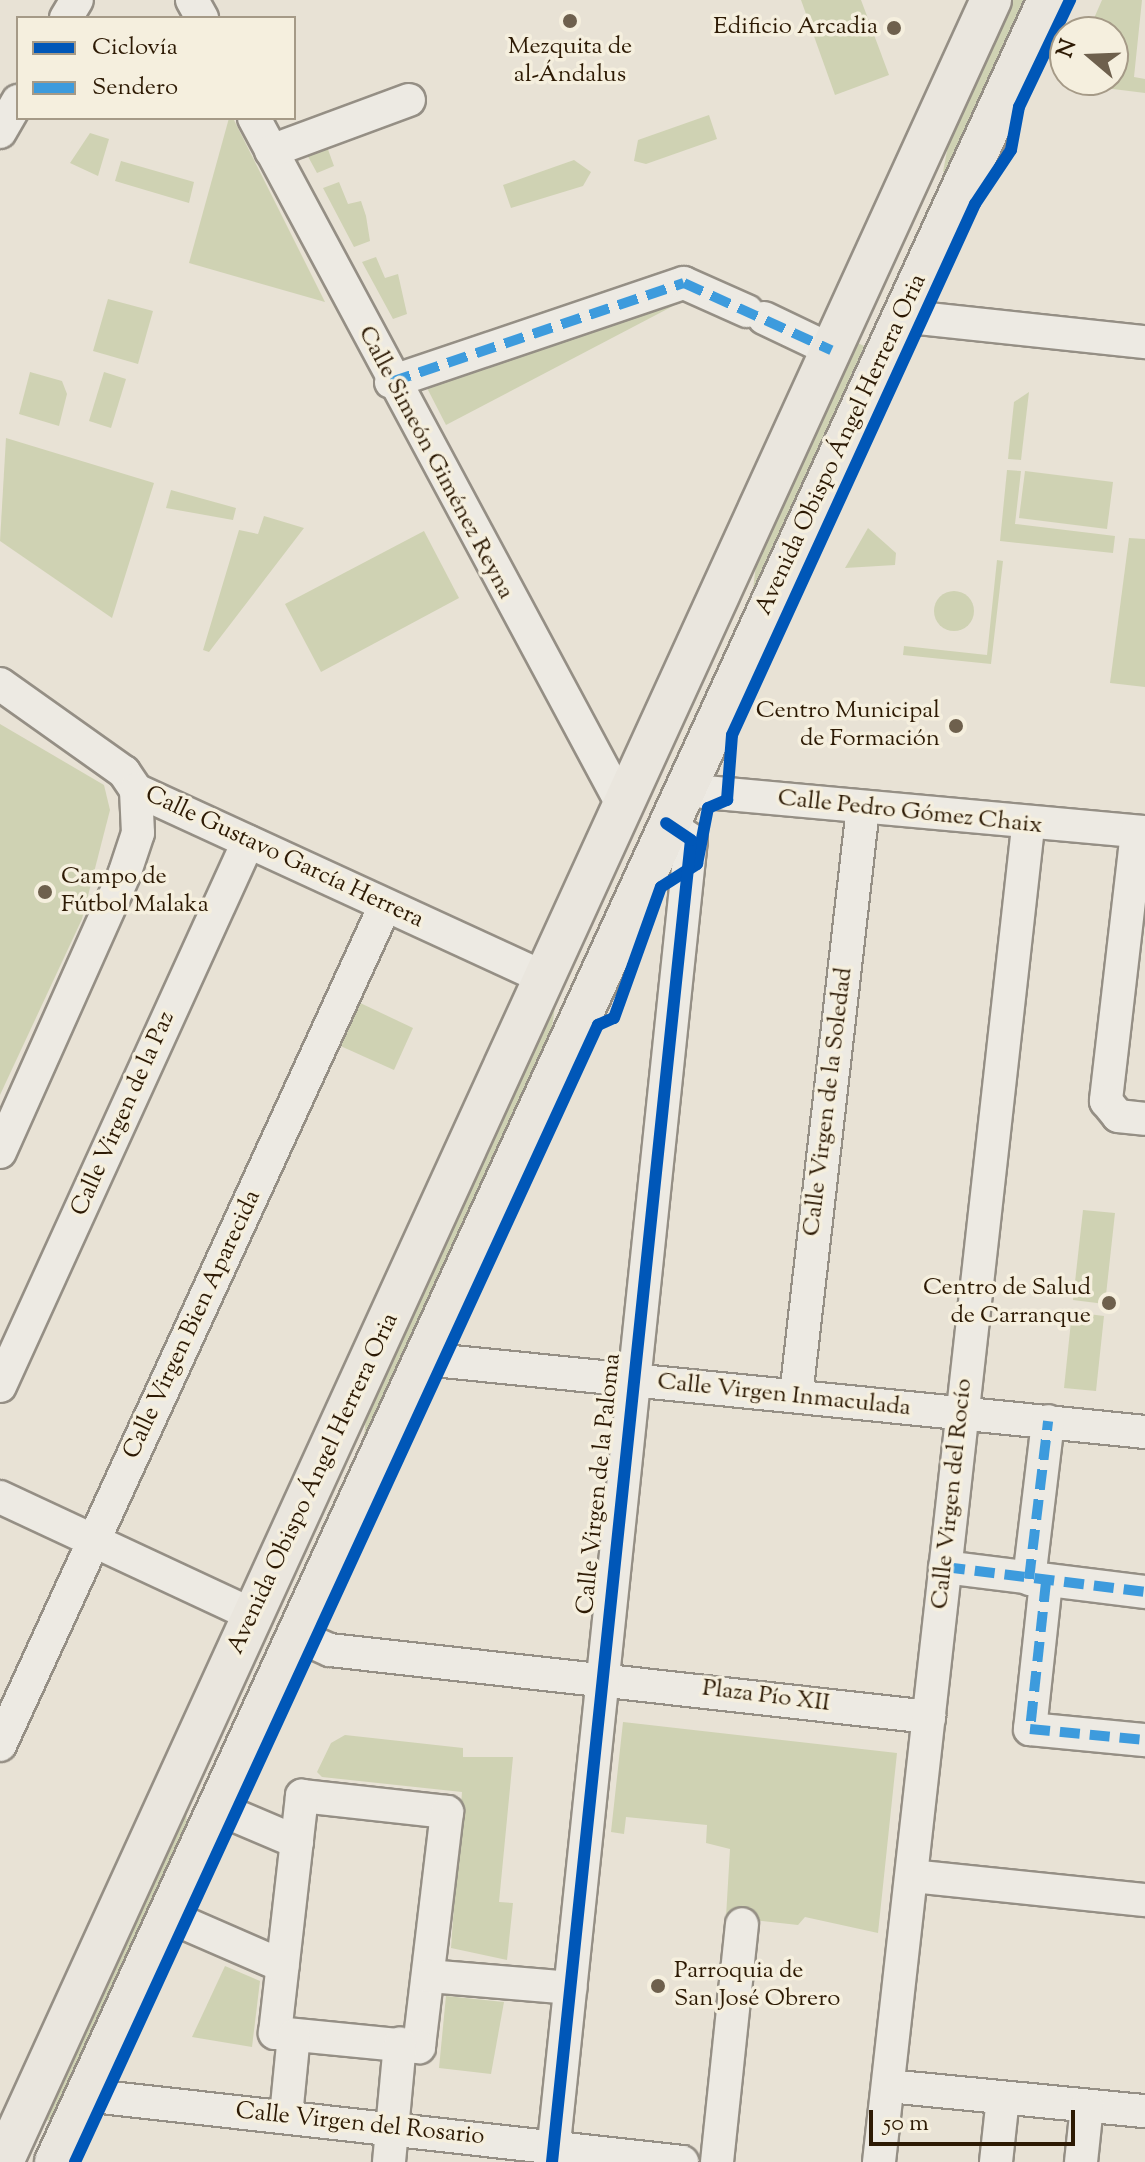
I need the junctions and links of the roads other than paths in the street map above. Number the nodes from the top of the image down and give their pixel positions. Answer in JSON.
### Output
{"nodes":[{"id":1,"x":991,"y":0,"type":"edge"},
{"id":2,"x":1048,"y":0,"type":"edge"},
{"id":3,"x":409,"y":100,"type":"dead end"},
{"id":4,"x":16,"y":104,"type":"edge"},
{"id":5,"x":255,"y":120,"type":"edge"},
{"id":6,"x":0,"y":132,"type":"edge"},
{"id":7,"x":271,"y":151,"type":"junction"},
{"id":8,"x":903,"y":192,"type":"junction"},
{"id":9,"x":900,"y":316,"type":"junction"},
{"id":10,"x":1145,"y":342,"type":"edge"},
{"id":11,"x":831,"y":350,"type":"junction"},
{"id":12,"x":391,"y":382,"type":"junction"},
{"id":13,"x":702,"y":645,"type":"junction"},
{"id":14,"x":0,"y":684,"type":"edge"},
{"id":15,"x":136,"y":790,"type":"junction"},
{"id":16,"x":623,"y":806,"type":"junction"},
{"id":17,"x":674,"y":807,"type":"junction"},
{"id":18,"x":863,"y":808,"type":"junction"},
{"id":19,"x":1028,"y":827,"type":"junction"},
{"id":20,"x":1141,"y":832,"type":"edge"},
{"id":21,"x":248,"y":842,"type":"junction"},
{"id":22,"x":634,"y":889,"type":"junction"},
{"id":23,"x":385,"y":906,"type":"junction"},
{"id":24,"x":546,"y":979,"type":"junction"},
{"id":25,"x":1145,"y":1119,"type":"edge"},
{"id":26,"x":0,"y":1152,"type":"edge"},
{"id":27,"x":424,"y":1359,"type":"junction"},
{"id":28,"x":634,"y":1381,"type":"junction"},
{"id":29,"x":0,"y":1386,"type":"edge"},
{"id":30,"x":796,"y":1396,"type":"junction"},
{"id":31,"x":962,"y":1414,"type":"junction"},
{"id":32,"x":1048,"y":1421,"type":"junction"},
{"id":33,"x":1145,"y":1432,"type":"edge"},
{"id":34,"x":0,"y":1497,"type":"edge"},
{"id":35,"x":94,"y":1541,"type":"junction"},
{"id":36,"x":945,"y":1567,"type":"junction"},
{"id":37,"x":1038,"y":1580,"type":"junction"},
{"id":38,"x":1145,"y":1592,"type":"edge"},
{"id":39,"x":253,"y":1615,"type":"junction"},
{"id":40,"x":296,"y":1635,"type":"junction"},
{"id":41,"x":602,"y":1678,"type":"junction"},
{"id":42,"x":929,"y":1717,"type":"junction"},
{"id":43,"x":1145,"y":1740,"type":"edge"},
{"id":44,"x":0,"y":1745,"type":"edge"},
{"id":45,"x":217,"y":1808,"type":"junction"},
{"id":46,"x":297,"y":1842,"type":"junction"},
{"id":47,"x":912,"y":1876,"type":"junction"},
{"id":48,"x":1145,"y":1900,"type":"edge"},
{"id":49,"x":168,"y":1916,"type":"junction"},
{"id":50,"x":742,"y":1924,"type":"dead end"},
{"id":51,"x":283,"y":1966,"type":"junction"},
{"id":52,"x":428,"y":1976,"type":"junction"},
{"id":53,"x":570,"y":1988,"type":"junction"},
{"id":54,"x":294,"y":2035,"type":"junction"},
{"id":55,"x":400,"y":2044,"type":"junction"},
{"id":56,"x":888,"y":2086,"type":"junction"},
{"id":57,"x":84,"y":2095,"type":"junction"},
{"id":58,"x":1003,"y":2098,"type":"junction"},
{"id":59,"x":1087,"y":2106,"type":"junction"},
{"id":60,"x":1145,"y":2111,"type":"edge"},
{"id":61,"x":286,"y":2116,"type":"junction"},
{"id":62,"x":393,"y":2128,"type":"junction"},
{"id":63,"x":553,"y":2154,"type":"edge"},
{"id":64,"x":3,"y":2162,"type":"edge"},
{"id":65,"x":55,"y":2162,"type":"edge"},
{"id":66,"x":389,"y":2162,"type":"edge"},
{"id":67,"x":682,"y":2162,"type":"edge"},
{"id":68,"x":717,"y":2162,"type":"edge"},
{"id":69,"x":879,"y":2162,"type":"edge"},
{"id":70,"x":996,"y":2162,"type":"edge"},
{"id":71,"x":1081,"y":2162,"type":"edge"}],
"edges":[{"from":1,"to":8,"type":"main road","name":"Avenida Obispo Ángel Herrera Oria"},
{"from":2,"to":9,"type":"main road","name":"Avenida Obispo Ángel Herrera Oria"},
{"from":3,"to":7,"type":"street"},
{"from":4,"to":6,"type":"street"},
{"from":5,"to":7,"type":"street","name":"Calle Simeón Giménez Reyna"},
{"from":7,"to":12,"type":"street","name":"Calle Simeón Giménez Reyna"},
{"from":8,"to":9,"type":"main road"},
{"from":8,"to":11,"type":"main road","name":"Avenida Obispo Ángel Herrera Oria"},
{"from":9,"to":10,"type":"street"},
{"from":9,"to":17,"type":"main road","name":"Avenida Obispo Ángel Herrera Oria"},
{"from":11,"to":12,"type":"street"},
{"from":11,"to":13,"type":"main road","name":"Avenida Obispo Ángel Herrera Oria"},
{"from":12,"to":16,"type":"street","name":"Calle Simeón Giménez Reyna"},
{"from":13,"to":16,"type":"main road","name":"Avenida Obispo Ángel Herrera Oria"},
{"from":13,"to":17,"type":"main road"},
{"from":14,"to":15,"type":"street","name":"Calle Gustavo García Herrera"},
{"from":15,"to":21,"type":"street","name":"Calle Gustavo García Herrera"},
{"from":15,"to":26,"type":"street"},
{"from":16,"to":17,"type":"main road"},
{"from":16,"to":22,"type":"main road","name":"Avenida Obispo Ángel Herrera Oria"},
{"from":16,"to":24,"type":"main road","name":"Avenida Obispo Ángel Herrera Oria"},
{"from":17,"to":18,"type":"street","name":"Calle Pedro Gómez Chaix"},
{"from":17,"to":22,"type":"main road","name":"Avenida Obispo Ángel Herrera Oria"},
{"from":17,"to":28,"type":"street","name":"Calle Virgen de la Paloma"},
{"from":18,"to":19,"type":"street","name":"Calle Pedro Gómez Chaix"},
{"from":18,"to":30,"type":"street","name":"Calle Virgen de la Soledad"},
{"from":19,"to":20,"type":"street","name":"Calle Pedro Gómez Chaix"},
{"from":19,"to":31,"type":"street","name":"Calle Virgen del Rocío"},
{"from":20,"to":25,"type":"street","name":"Calle Pedro Gómez Chaix"},
{"from":21,"to":23,"type":"street","name":"Calle Gustavo García Herrera"},
{"from":21,"to":29,"type":"street","name":"Calle Virgen de la Paz"},
{"from":22,"to":27,"type":"main road","name":"Avenida Obispo Ángel Herrera Oria"},
{"from":23,"to":24,"type":"street","name":"Calle Gustavo García Herrera"},
{"from":23,"to":35,"type":"street","name":"Calle Virgen Bien Aparecida"},
{"from":24,"to":39,"type":"main road","name":"Avenida Obispo Ángel Herrera Oria"},
{"from":27,"to":28,"type":"street","name":"Calle Virgen Inmaculada"},
{"from":27,"to":40,"type":"main road","name":"Avenida Obispo Ángel Herrera Oria"},
{"from":28,"to":30,"type":"street","name":"Calle Virgen Inmaculada"},
{"from":28,"to":41,"type":"street","name":"Calle Virgen de la Paloma"},
{"from":30,"to":31,"type":"street","name":"Calle Virgen Inmaculada"},
{"from":31,"to":32,"type":"street","name":"Calle Virgen Inmaculada"},
{"from":31,"to":36,"type":"street","name":"Calle Virgen del Rocío"},
{"from":32,"to":33,"type":"street","name":"Calle Virgen Inmaculada"},
{"from":32,"to":37,"type":"street"},
{"from":34,"to":35,"type":"street"},
{"from":35,"to":39,"type":"street"},
{"from":35,"to":44,"type":"street","name":"Calle Virgen Bien Aparecida"},
{"from":36,"to":37,"type":"street"},
{"from":36,"to":42,"type":"street","name":"Calle Virgen del Rocío"},
{"from":37,"to":38,"type":"street"},
{"from":37,"to":43,"type":"street"},
{"from":39,"to":40,"type":"main road"},
{"from":39,"to":64,"type":"main road","name":"Avenida Obispo Ángel Herrera Oria"},
{"from":40,"to":41,"type":"street","name":"Plaza Pío XII"},
{"from":40,"to":45,"type":"main road","name":"Avenida Obispo Ángel Herrera Oria"},
{"from":41,"to":42,"type":"street","name":"Plaza Pío XII"},
{"from":41,"to":53,"type":"street","name":"Calle Virgen de la Paloma"},
{"from":42,"to":47,"type":"street","name":"Calle Virgen del Rocío"},
{"from":45,"to":46,"type":"street"},
{"from":45,"to":49,"type":"main road","name":"Avenida Obispo Ángel Herrera Oria"},
{"from":46,"to":51,"type":"street"},
{"from":46,"to":52,"type":"street"},
{"from":47,"to":48,"type":"street"},
{"from":47,"to":56,"type":"street","name":"Calle Virgen del Rocío"},
{"from":49,"to":51,"type":"street"},
{"from":49,"to":57,"type":"main road","name":"Avenida Obispo Ángel Herrera Oria"},
{"from":50,"to":68,"type":"street"},
{"from":51,"to":54,"type":"street"},
{"from":52,"to":53,"type":"street"},
{"from":52,"to":55,"type":"street"},
{"from":53,"to":63,"type":"street","name":"Calle Virgen de la Paloma"},
{"from":54,"to":55,"type":"street"},
{"from":54,"to":61,"type":"street"},
{"from":55,"to":62,"type":"street"},
{"from":56,"to":58,"type":"street"},
{"from":56,"to":69,"type":"street","name":"Calle Virgen del Rocío"},
{"from":57,"to":61,"type":"street","name":"Calle Virgen del Rosario"},
{"from":57,"to":65,"type":"main road","name":"Avenida Obispo Ángel Herrera Oria"},
{"from":58,"to":59,"type":"street"},
{"from":58,"to":70,"type":"street"},
{"from":59,"to":60,"type":"street"},
{"from":59,"to":71,"type":"street"},
{"from":61,"to":62,"type":"street","name":"Calle Virgen del Rosario"},
{"from":62,"to":63,"type":"street","name":"Calle Virgen del Rosario"},
{"from":62,"to":66,"type":"street"},
{"from":63,"to":67,"type":"street","name":"Calle Virgen del Rosario"}]}
